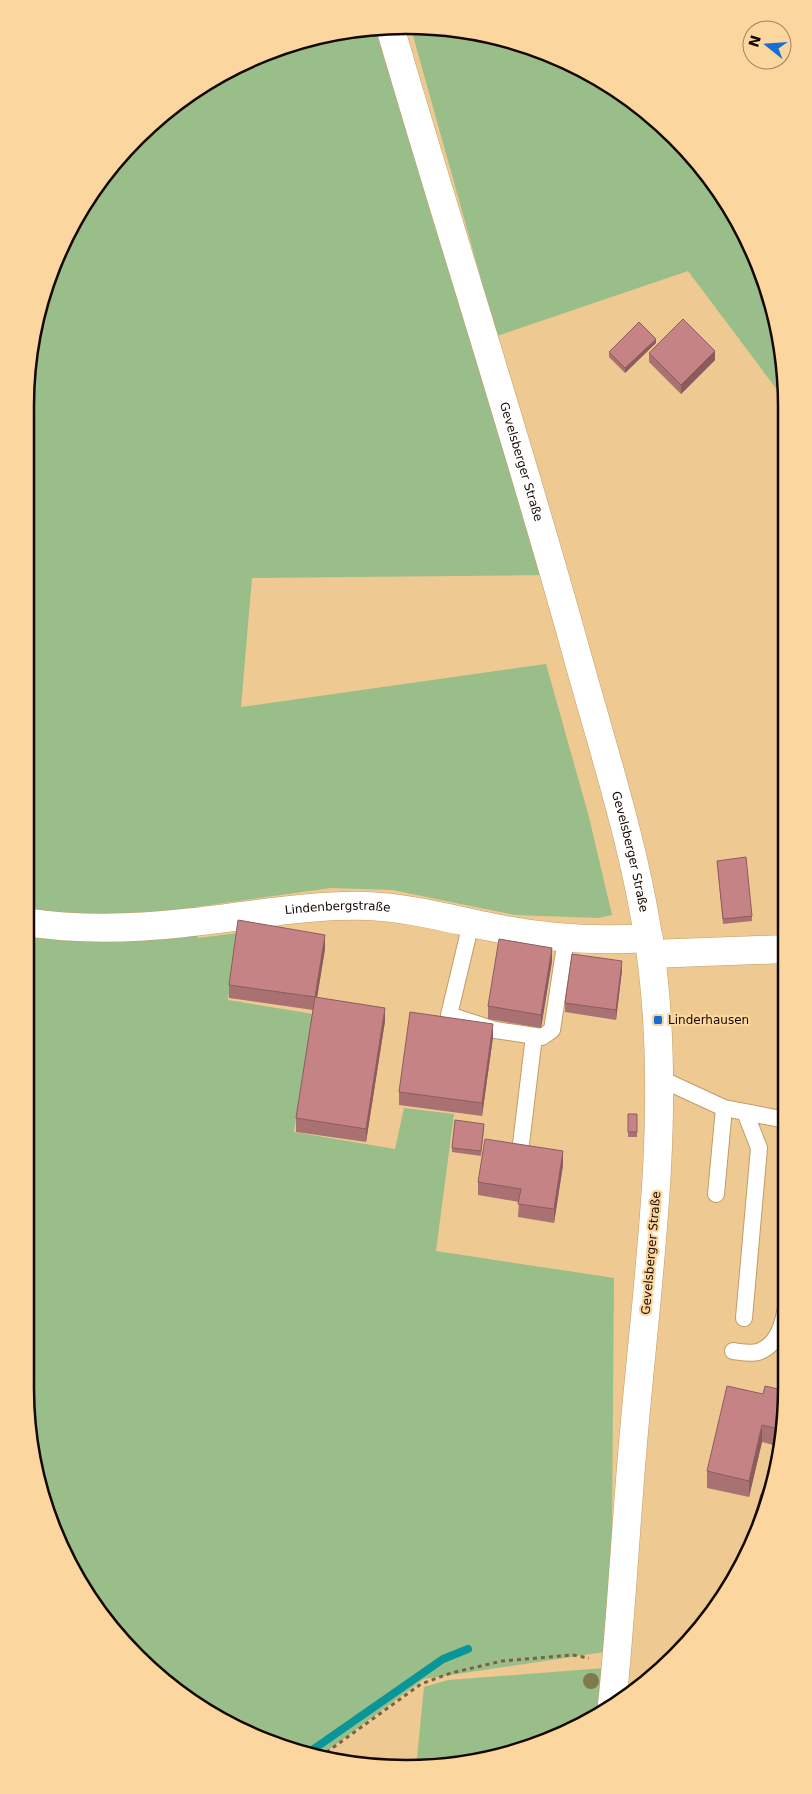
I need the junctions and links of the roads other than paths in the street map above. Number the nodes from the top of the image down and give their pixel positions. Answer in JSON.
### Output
{"nodes":[{"id":1,"x":392,"y":35,"type":"edge"},
{"id":2,"x":34,"y":923,"type":"edge"},
{"id":3,"x":471,"y":923,"type":"junction"},
{"id":4,"x":566,"y":939,"type":"junction"},
{"id":5,"x":650,"y":946,"type":"junction"},
{"id":6,"x":778,"y":949,"type":"edge"},
{"id":7,"x":534,"y":1036,"type":"junction"},
{"id":8,"x":659,"y":1078,"type":"junction"},
{"id":9,"x":724,"y":1108,"type":"junction"},
{"id":10,"x":746,"y":1112,"type":"junction"},
{"id":11,"x":778,"y":1118,"type":"edge"},
{"id":12,"x":520,"y":1144,"type":"edge"},
{"id":13,"x":716,"y":1194,"type":"dead end"},
{"id":14,"x":744,"y":1318,"type":"dead end"},
{"id":15,"x":778,"y":1334,"type":"edge"},
{"id":16,"x":734,"y":1351,"type":"dead end"},
{"id":17,"x":613,"y":1698,"type":"edge"}],
"edges":[{"from":1,"to":5,"type":"main road","name":"Gevelsberger Straße"},
{"from":2,"to":3,"type":"main road","name":"Lindenbergstraße"},
{"from":3,"to":4,"type":"main road","name":"Lindenbergstraße"},
{"from":3,"to":7,"type":"lane"},
{"from":4,"to":5,"type":"main road","name":"Lindenbergstraße"},
{"from":4,"to":7,"type":"lane"},
{"from":5,"to":6,"type":"main road","name":"Lindenbergstraße"},
{"from":5,"to":8,"type":"main road","name":"Gevelsberger Straße"},
{"from":7,"to":12,"type":"lane"},
{"from":8,"to":9,"type":"lane"},
{"from":8,"to":17,"type":"main road","name":"Gevelsberger Straße"},
{"from":9,"to":10,"type":"lane"},
{"from":9,"to":13,"type":"lane"},
{"from":10,"to":11,"type":"lane"},
{"from":10,"to":14,"type":"lane"},
{"from":15,"to":16,"type":"lane"}]}
